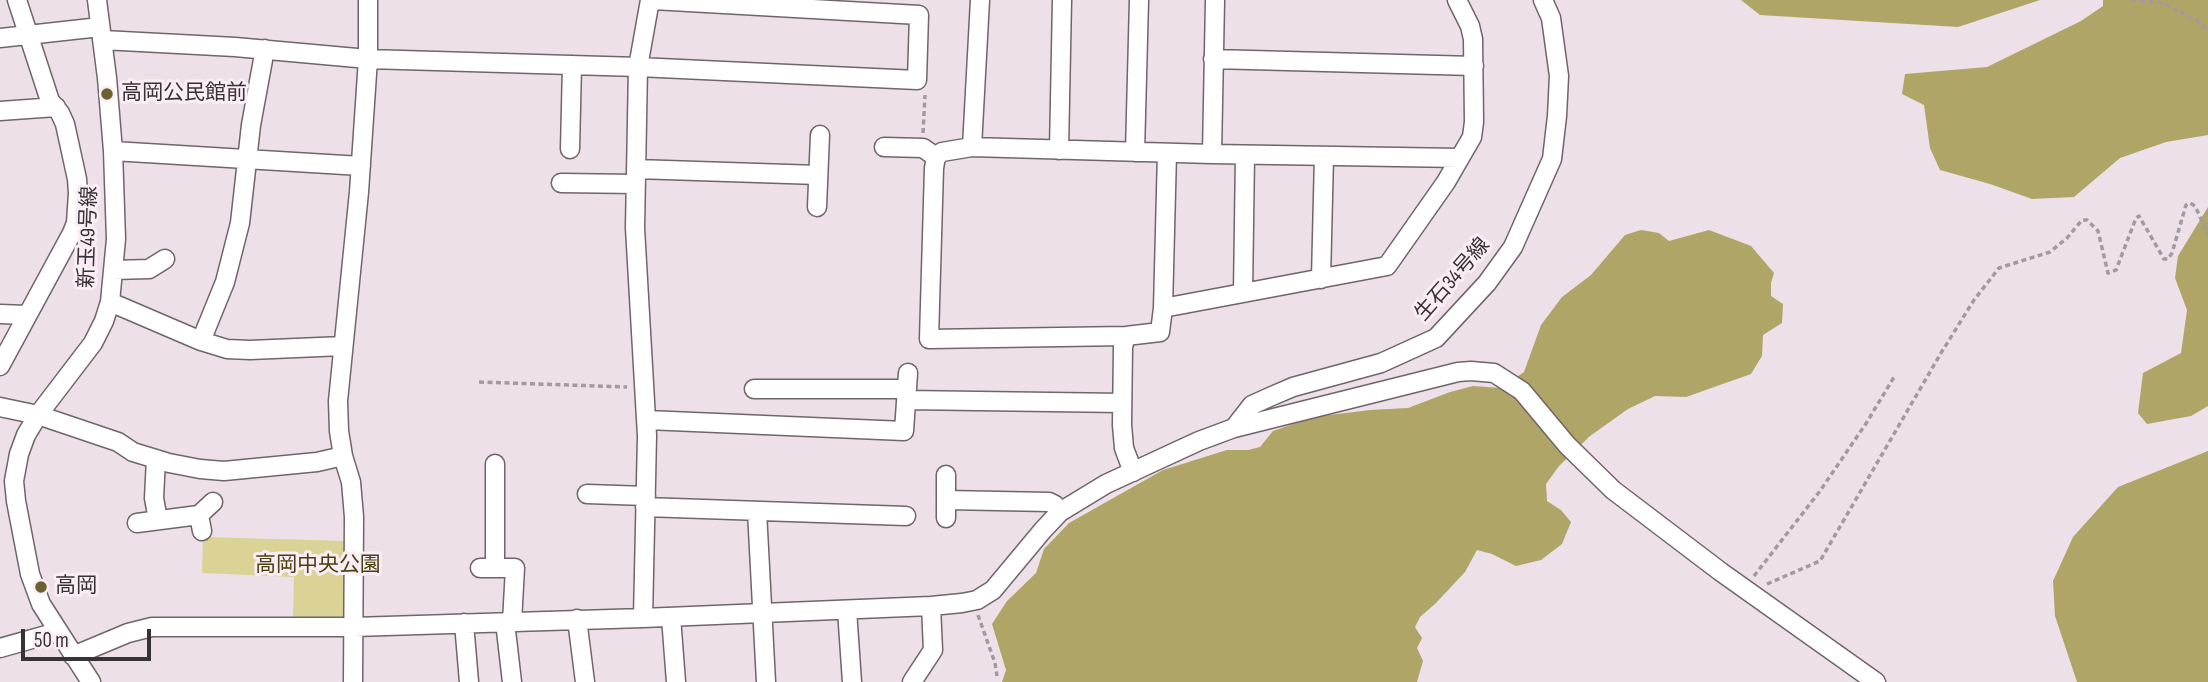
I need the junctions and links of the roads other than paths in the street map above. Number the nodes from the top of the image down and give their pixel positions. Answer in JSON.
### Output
{"nodes":[{"id":1,"x":17,"y":0,"type":"edge"},
{"id":2,"x":97,"y":0,"type":"edge"},
{"id":3,"x":368,"y":0,"type":"edge"},
{"id":4,"x":651,"y":0,"type":"edge"},
{"id":5,"x":980,"y":0,"type":"edge"},
{"id":6,"x":1062,"y":0,"type":"edge"},
{"id":7,"x":1139,"y":0,"type":"edge"},
{"id":8,"x":1215,"y":0,"type":"edge"},
{"id":9,"x":1457,"y":0,"type":"edge"},
{"id":10,"x":1543,"y":0,"type":"edge"},
{"id":11,"x":101,"y":34,"type":"junction"},
{"id":12,"x":28,"y":35,"type":"junction"},
{"id":13,"x":0,"y":38,"type":"edge"},
{"id":14,"x":265,"y":49,"type":"junction"},
{"id":15,"x":368,"y":59,"type":"junction"},
{"id":16,"x":1213,"y":60,"type":"junction"},
{"id":17,"x":572,"y":65,"type":"junction"},
{"id":18,"x":1474,"y":66,"type":"junction"},
{"id":19,"x":638,"y":67,"type":"junction"},
{"id":20,"x":55,"y":107,"type":"junction"},
{"id":21,"x":0,"y":111,"type":"edge"},
{"id":22,"x":820,"y":135,"type":"dead end"},
{"id":23,"x":884,"y":147,"type":"dead end"},
{"id":24,"x":972,"y":147,"type":"junction"},
{"id":25,"x":570,"y":149,"type":"dead end"},
{"id":26,"x":1059,"y":150,"type":"junction"},
{"id":27,"x":113,"y":151,"type":"junction"},
{"id":28,"x":930,"y":152,"type":"junction"},
{"id":29,"x":1135,"y":152,"type":"junction"},
{"id":30,"x":1167,"y":153,"type":"junction"},
{"id":31,"x":1212,"y":154,"type":"junction"},
{"id":32,"x":1245,"y":155,"type":"junction"},
{"id":33,"x":1324,"y":156,"type":"junction"},
{"id":34,"x":1459,"y":158,"type":"junction"},
{"id":35,"x":249,"y":159,"type":"junction"},
{"id":36,"x":361,"y":166,"type":"junction"},
{"id":37,"x":818,"y":176,"type":"junction"},
{"id":38,"x":636,"y":177,"type":"junction"},
{"id":39,"x":561,"y":183,"type":"dead end"},
{"id":40,"x":817,"y":207,"type":"dead end"},
{"id":41,"x":165,"y":259,"type":"dead end"},
{"id":42,"x":113,"y":270,"type":"junction"},
{"id":43,"x":1321,"y":279,"type":"junction"},
{"id":44,"x":1242,"y":293,"type":"junction"},
{"id":45,"x":110,"y":302,"type":"junction"},
{"id":46,"x":1163,"y":308,"type":"junction"},
{"id":47,"x":0,"y":314,"type":"edge"},
{"id":48,"x":27,"y":315,"type":"junction"},
{"id":49,"x":1126,"y":336,"type":"junction"},
{"id":50,"x":201,"y":341,"type":"junction"},
{"id":51,"x":343,"y":346,"type":"junction"},
{"id":52,"x":0,"y":366,"type":"edge"},
{"id":53,"x":907,"y":387,"type":"junction"},
{"id":54,"x":754,"y":389,"type":"dead end"},
{"id":55,"x":1122,"y":403,"type":"junction"},
{"id":56,"x":0,"y":407,"type":"edge"},
{"id":57,"x":38,"y":415,"type":"junction"},
{"id":58,"x":647,"y":420,"type":"junction"},
{"id":59,"x":1234,"y":428,"type":"junction"},
{"id":60,"x":343,"y":456,"type":"junction"},
{"id":61,"x":156,"y":459,"type":"junction"},
{"id":62,"x":489,"y":472,"type":"dead end"},
{"id":63,"x":1133,"y":472,"type":"junction"},
{"id":64,"x":946,"y":475,"type":"dead end"},
{"id":65,"x":587,"y":494,"type":"dead end"},
{"id":66,"x":946,"y":500,"type":"junction"},
{"id":67,"x":646,"y":501,"type":"junction"},
{"id":68,"x":213,"y":502,"type":"dead end"},
{"id":69,"x":757,"y":511,"type":"junction"},
{"id":70,"x":1060,"y":512,"type":"junction"},
{"id":71,"x":905,"y":516,"type":"dead end"},
{"id":72,"x":946,"y":519,"type":"dead end"},
{"id":73,"x":158,"y":520,"type":"junction"},
{"id":74,"x":137,"y":523,"type":"dead end"},
{"id":75,"x":931,"y":606,"type":"junction"},
{"id":76,"x":847,"y":610,"type":"junction"},
{"id":77,"x":761,"y":613,"type":"junction"},
{"id":78,"x":671,"y":617,"type":"junction"},
{"id":79,"x":643,"y":618,"type":"junction"},
{"id":80,"x":577,"y":619,"type":"junction"},
{"id":81,"x":509,"y":622,"type":"junction"},
{"id":82,"x":464,"y":623,"type":"junction"},
{"id":83,"x":354,"y":627,"type":"junction"},
{"id":84,"x":57,"y":632,"type":"junction"},
{"id":85,"x":0,"y":648,"type":"edge"},
{"id":86,"x":73,"y":656,"type":"junction"},
{"id":87,"x":91,"y":682,"type":"edge"},
{"id":88,"x":353,"y":682,"type":"edge"},
{"id":89,"x":469,"y":682,"type":"edge"},
{"id":90,"x":512,"y":682,"type":"edge"},
{"id":91,"x":584,"y":682,"type":"edge"},
{"id":92,"x":676,"y":682,"type":"edge"},
{"id":93,"x":766,"y":682,"type":"edge"},
{"id":94,"x":852,"y":682,"type":"edge"},
{"id":95,"x":912,"y":682,"type":"edge"},
{"id":96,"x":1876,"y":682,"type":"edge"}],
"edges":[{"from":1,"to":12,"type":"street"},
{"from":2,"to":11,"type":"street","name":"新玉49号線"},
{"from":3,"to":15,"type":"street"},
{"from":4,"to":19,"type":"street"},
{"from":4,"to":19,"type":"street"},
{"from":5,"to":24,"type":"street"},
{"from":6,"to":26,"type":"street"},
{"from":7,"to":29,"type":"street"},
{"from":8,"to":16,"type":"street"},
{"from":9,"to":18,"type":"street"},
{"from":10,"to":59,"type":"street","name":"生石34号線"},
{"from":11,"to":12,"type":"street"},
{"from":11,"to":14,"type":"street"},
{"from":11,"to":27,"type":"street","name":"新玉49号線"},
{"from":12,"to":13,"type":"street"},
{"from":12,"to":20,"type":"street"},
{"from":14,"to":15,"type":"street"},
{"from":14,"to":35,"type":"street"},
{"from":15,"to":17,"type":"street"},
{"from":15,"to":36,"type":"street"},
{"from":16,"to":18,"type":"street"},
{"from":16,"to":31,"type":"street"},
{"from":17,"to":19,"type":"street"},
{"from":17,"to":25,"type":"street"},
{"from":18,"to":34,"type":"street"},
{"from":19,"to":38,"type":"street"},
{"from":20,"to":21,"type":"street"},
{"from":20,"to":48,"type":"street"},
{"from":22,"to":37,"type":"street"},
{"from":23,"to":28,"type":"street"},
{"from":24,"to":26,"type":"street"},
{"from":24,"to":28,"type":"street"},
{"from":26,"to":29,"type":"street"},
{"from":27,"to":35,"type":"street"},
{"from":27,"to":42,"type":"street","name":"新玉49号線"},
{"from":28,"to":49,"type":"street"},
{"from":29,"to":30,"type":"street"},
{"from":30,"to":31,"type":"street"},
{"from":30,"to":46,"type":"street"},
{"from":31,"to":32,"type":"street"},
{"from":32,"to":33,"type":"street"},
{"from":32,"to":44,"type":"street"},
{"from":33,"to":34,"type":"street"},
{"from":33,"to":43,"type":"street"},
{"from":34,"to":43,"type":"street"},
{"from":35,"to":36,"type":"street"},
{"from":35,"to":50,"type":"street"},
{"from":36,"to":51,"type":"street"},
{"from":37,"to":38,"type":"street"},
{"from":37,"to":40,"type":"street"},
{"from":38,"to":39,"type":"street"},
{"from":38,"to":58,"type":"street"},
{"from":41,"to":42,"type":"street"},
{"from":42,"to":45,"type":"street","name":"新玉49号線"},
{"from":43,"to":44,"type":"street"},
{"from":44,"to":46,"type":"street"},
{"from":45,"to":50,"type":"street"},
{"from":45,"to":57,"type":"street","name":"新玉49号線"},
{"from":46,"to":49,"type":"street"},
{"from":47,"to":48,"type":"street"},
{"from":48,"to":52,"type":"street"},
{"from":49,"to":55,"type":"street"},
{"from":50,"to":51,"type":"street"},
{"from":51,"to":60,"type":"street"},
{"from":53,"to":54,"type":"street"},
{"from":53,"to":55,"type":"street"},
{"from":53,"to":58,"type":"street"},
{"from":55,"to":63,"type":"street"},
{"from":56,"to":57,"type":"street"},
{"from":57,"to":61,"type":"street"},
{"from":57,"to":84,"type":"street","name":"新玉49号線"},
{"from":58,"to":67,"type":"street"},
{"from":59,"to":63,"type":"street"},
{"from":59,"to":96,"type":"street"},
{"from":60,"to":61,"type":"street"},
{"from":60,"to":83,"type":"street"},
{"from":61,"to":73,"type":"street"},
{"from":62,"to":81,"type":"street"},
{"from":63,"to":70,"type":"street"},
{"from":64,"to":66,"type":"street"},
{"from":65,"to":67,"type":"street"},
{"from":66,"to":70,"type":"street"},
{"from":66,"to":72,"type":"street"},
{"from":67,"to":69,"type":"street"},
{"from":67,"to":79,"type":"street"},
{"from":68,"to":73,"type":"street"},
{"from":69,"to":71,"type":"street"},
{"from":69,"to":77,"type":"street"},
{"from":70,"to":75,"type":"street"},
{"from":73,"to":74,"type":"street"},
{"from":75,"to":76,"type":"street"},
{"from":75,"to":95,"type":"street"},
{"from":76,"to":77,"type":"street"},
{"from":76,"to":94,"type":"street"},
{"from":77,"to":78,"type":"street"},
{"from":77,"to":93,"type":"street"},
{"from":78,"to":79,"type":"street"},
{"from":78,"to":92,"type":"street"},
{"from":79,"to":80,"type":"street"},
{"from":80,"to":81,"type":"street"},
{"from":80,"to":91,"type":"street"},
{"from":81,"to":82,"type":"street"},
{"from":81,"to":90,"type":"street"},
{"from":82,"to":83,"type":"street"},
{"from":82,"to":89,"type":"street"},
{"from":83,"to":86,"type":"street"},
{"from":83,"to":88,"type":"street"},
{"from":84,"to":85,"type":"street"},
{"from":84,"to":86,"type":"street","name":"新玉49号線"},
{"from":86,"to":87,"type":"street","name":"新玉49号線"}]}
